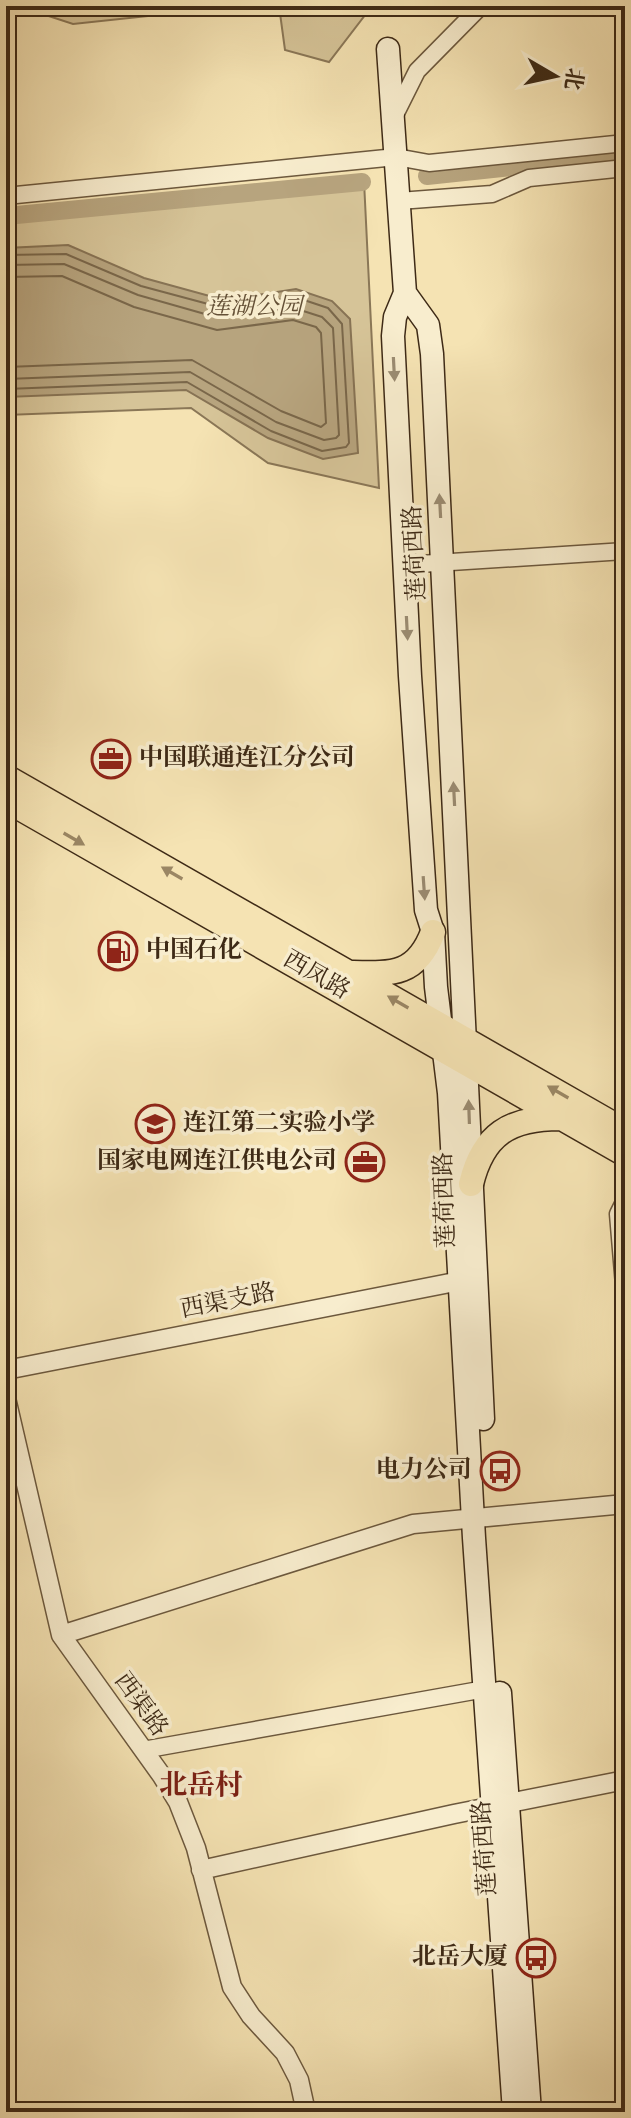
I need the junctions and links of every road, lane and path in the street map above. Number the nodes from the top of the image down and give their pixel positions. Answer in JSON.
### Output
{"nodes":[{"id":1,"x":481,"y":6,"type":"edge"},
{"id":2,"x":388,"y":49,"type":"dead end"},
{"id":3,"x":393,"y":118,"type":"junction"},
{"id":4,"x":625,"y":143,"type":"edge"},
{"id":5,"x":396,"y":157,"type":"junction"},
{"id":6,"x":625,"y":168,"type":"edge"},
{"id":7,"x":6,"y":196,"type":"edge"},
{"id":8,"x":399,"y":201,"type":"junction"},
{"id":9,"x":405,"y":293,"type":"junction"},
{"id":10,"x":625,"y":551,"type":"edge"},
{"id":11,"x":443,"y":563,"type":"junction"},
{"id":12,"x":404,"y":565,"type":"junction"},
{"id":13,"x":6,"y":777,"type":"edge"},
{"id":14,"x":6,"y":800,"type":"edge"},
{"id":15,"x":461,"y":930,"type":"junction"},
{"id":16,"x":433,"y":932,"type":"junction"},
{"id":17,"x":347,"y":972,"type":"junction"},
{"id":18,"x":455,"y":1045,"type":"junction"},
{"id":19,"x":560,"y":1118,"type":"junction"},
{"id":20,"x":625,"y":1131,"type":"edge"},
{"id":21,"x":625,"y":1154,"type":"edge"},
{"id":22,"x":471,"y":1184,"type":"junction"},
{"id":23,"x":625,"y":1200,"type":"edge"},
{"id":24,"x":460,"y":1281,"type":"junction"},
{"id":25,"x":625,"y":1297,"type":"edge"},
{"id":26,"x":6,"y":1370,"type":"edge"},
{"id":27,"x":6,"y":1398,"type":"edge"},
{"id":28,"x":625,"y":1504,"type":"edge"},
{"id":29,"x":480,"y":1518,"type":"junction"},
{"id":30,"x":61,"y":1635,"type":"junction"},
{"id":31,"x":485,"y":1689,"type":"junction"},
{"id":32,"x":143,"y":1750,"type":"junction"},
{"id":33,"x":625,"y":1780,"type":"edge"},
{"id":34,"x":501,"y":1805,"type":"junction"},
{"id":35,"x":201,"y":1870,"type":"junction"},
{"id":36,"x":306,"y":2112,"type":"edge"},
{"id":37,"x":514,"y":2112,"type":"edge"},
{"id":38,"x":530,"y":2112,"type":"edge"}],
"edges":[{"from":1,"to":3,"type":"street"},
{"from":2,"to":3,"type":"main road","name":"莲荷西路"},
{"from":3,"to":5,"type":"main road","name":"莲荷西路"},
{"from":4,"to":5,"type":"street"},
{"from":5,"to":7,"type":"street"},
{"from":5,"to":8,"type":"main road","name":"莲荷西路"},
{"from":6,"to":8,"type":"street"},
{"from":8,"to":9,"type":"main road","name":"莲荷西路"},
{"from":11,"to":9,"type":"main road","name":"莲荷西路","one_way":true},
{"from":9,"to":12,"type":"main road","name":"莲荷西路","one_way":true},
{"from":10,"to":11,"type":"street"},
{"from":11,"to":12,"type":"street"},
{"from":15,"to":11,"type":"main road","name":"莲荷西路","one_way":true},
{"from":12,"to":16,"type":"main road","name":"莲荷西路","one_way":true},
{"from":17,"to":13,"type":"main road","name":"西凤路","one_way":true},
{"from":14,"to":18,"type":"main road","name":"西凤路","one_way":true},
{"from":15,"to":16,"type":"main road"},
{"from":15,"to":18,"type":"main road","name":"莲荷西路"},
{"from":16,"to":17,"type":"main road"},
{"from":16,"to":18,"type":"main road","name":"莲荷西路"},
{"from":18,"to":17,"type":"main road","name":"西凤路","one_way":true},
{"from":18,"to":19,"type":"main road","name":"西凤路"},
{"from":20,"to":18,"type":"main road","name":"西凤路","one_way":true},
{"from":22,"to":18,"type":"main road","name":"莲荷西路","one_way":true},
{"from":18,"to":24,"type":"main road","name":"莲荷西路"},
{"from":19,"to":21,"type":"main road","name":"西凤路"},
{"from":19,"to":22,"type":"main road"},
{"from":22,"to":29,"type":"main road","name":"莲荷西路"},
{"from":23,"to":25,"type":"street"},
{"from":24,"to":26,"type":"street","name":"西渠支路"},
{"from":24,"to":29,"type":"main road","name":"莲荷西路"},
{"from":27,"to":30,"type":"street","name":"西渠路"},
{"from":28,"to":29,"type":"street"},
{"from":29,"to":30,"type":"street"},
{"from":29,"to":31,"type":"main road","name":"莲荷西路"},
{"from":29,"to":34,"type":"main road","name":"莲荷西路"},
{"from":30,"to":32,"type":"street","name":"西渠路"},
{"from":31,"to":32,"type":"street"},
{"from":31,"to":34,"type":"main road","name":"莲荷西路"},
{"from":32,"to":35,"type":"street","name":"西渠路"},
{"from":33,"to":34,"type":"street"},
{"from":34,"to":35,"type":"street"},
{"from":34,"to":37,"type":"main road","name":"莲荷西路"},
{"from":34,"to":38,"type":"main road","name":"莲荷西路"},
{"from":35,"to":36,"type":"street","name":"西渠路"}]}
